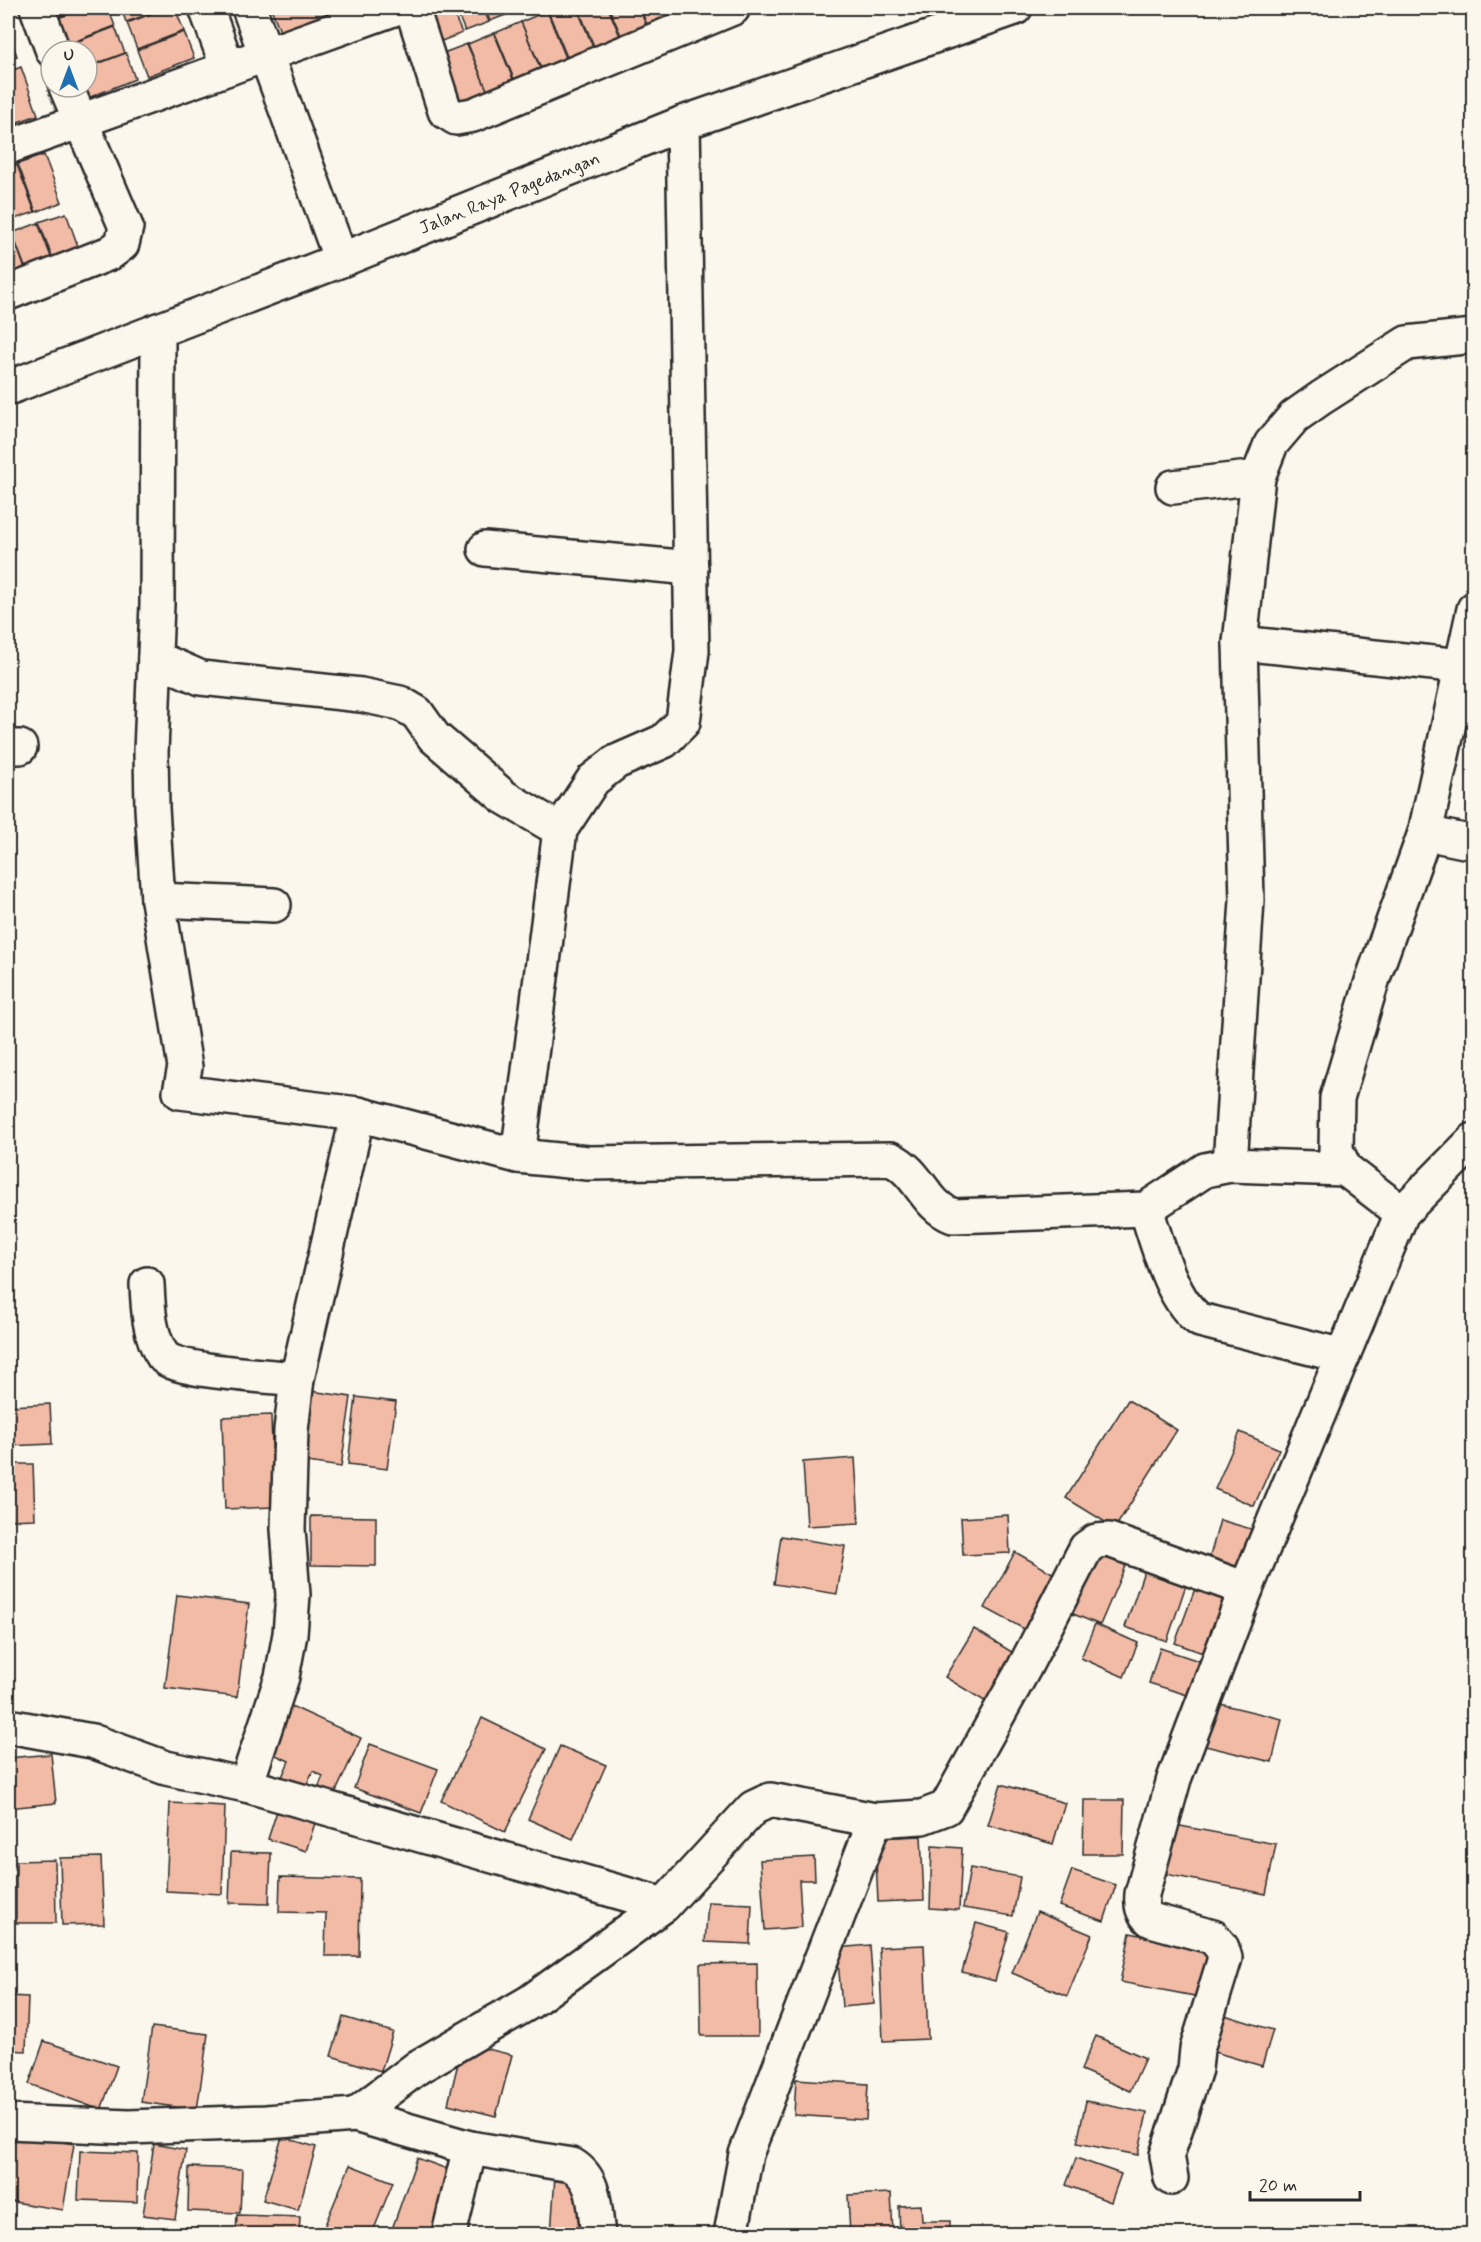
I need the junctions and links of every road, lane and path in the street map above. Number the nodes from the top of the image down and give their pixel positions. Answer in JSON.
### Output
{"nodes":[{"id":1,"x":37,"y":8,"type":"edge"},
{"id":2,"x":206,"y":8,"type":"edge"},
{"id":3,"x":249,"y":8,"type":"edge"},
{"id":4,"x":396,"y":8,"type":"edge"},
{"id":5,"x":412,"y":8,"type":"edge"},
{"id":6,"x":733,"y":8,"type":"edge"},
{"id":7,"x":1015,"y":8,"type":"edge"},
{"id":8,"x":49,"y":39,"type":"edge"},
{"id":9,"x":266,"y":54,"type":"junction"},
{"id":10,"x":228,"y":68,"type":"junction"},
{"id":11,"x":71,"y":99,"type":"edge"},
{"id":12,"x":79,"y":121,"type":"junction"},
{"id":13,"x":683,"y":123,"type":"junction"},
{"id":14,"x":8,"y":147,"type":"edge"},
{"id":15,"x":341,"y":260,"type":"junction"},
{"id":16,"x":8,"y":293,"type":"edge"},
{"id":17,"x":158,"y":330,"type":"junction"},
{"id":18,"x":1473,"y":336,"type":"edge"},
{"id":19,"x":8,"y":388,"type":"edge"},
{"id":20,"x":1258,"y":477,"type":"junction"},
{"id":21,"x":1173,"y":488,"type":"dead end"},
{"id":22,"x":485,"y":549,"type":"dead end"},
{"id":23,"x":691,"y":568,"type":"junction"},
{"id":24,"x":1473,"y":609,"type":"edge"},
{"id":25,"x":1240,"y":643,"type":"junction"},
{"id":26,"x":155,"y":658,"type":"junction"},
{"id":27,"x":1462,"y":666,"type":"junction"},
{"id":28,"x":560,"y":830,"type":"junction"},
{"id":29,"x":1425,"y":833,"type":"junction"},
{"id":30,"x":1473,"y":843,"type":"edge"},
{"id":31,"x":158,"y":900,"type":"junction"},
{"id":32,"x":274,"y":905,"type":"dead end"},
{"id":33,"x":358,"y":1114,"type":"junction"},
{"id":34,"x":1473,"y":1140,"type":"edge"},
{"id":35,"x":518,"y":1156,"type":"junction"},
{"id":36,"x":1230,"y":1165,"type":"junction"},
{"id":37,"x":1345,"y":1168,"type":"junction"},
{"id":38,"x":1146,"y":1209,"type":"junction"},
{"id":39,"x":1402,"y":1213,"type":"junction"},
{"id":40,"x":147,"y":1284,"type":"dead end"},
{"id":41,"x":1343,"y":1356,"type":"junction"},
{"id":42,"x":297,"y":1379,"type":"junction"},
{"id":43,"x":1246,"y":1589,"type":"junction"},
{"id":44,"x":8,"y":1726,"type":"edge"},
{"id":45,"x":246,"y":1785,"type":"junction"},
{"id":46,"x":875,"y":1820,"type":"junction"},
{"id":47,"x":664,"y":1905,"type":"junction"},
{"id":48,"x":355,"y":2115,"type":"junction"},
{"id":49,"x":8,"y":2121,"type":"edge"},
{"id":50,"x":470,"y":2148,"type":"junction"},
{"id":51,"x":1170,"y":2178,"type":"dead end"},
{"id":52,"x":449,"y":2235,"type":"edge"},
{"id":53,"x":598,"y":2235,"type":"edge"},
{"id":54,"x":731,"y":2235,"type":"edge"}],
"edges":[{"from":1,"to":8,"type":"street"},
{"from":2,"to":10,"type":"street"},
{"from":3,"to":9,"type":"street"},
{"from":4,"to":9,"type":"street"},
{"from":5,"to":6,"type":"street"},
{"from":7,"to":13,"type":"street","name":"Jalan Raya Pagedangan"},
{"from":9,"to":10,"type":"street"},
{"from":9,"to":15,"type":"street"},
{"from":10,"to":12,"type":"street"},
{"from":11,"to":12,"type":"street"},
{"from":12,"to":14,"type":"street"},
{"from":12,"to":16,"type":"street"},
{"from":13,"to":15,"type":"street","name":"Jalan Raya Pagedangan"},
{"from":13,"to":23,"type":"street"},
{"from":15,"to":17,"type":"street","name":"Jalan Raya Pagedangan"},
{"from":17,"to":19,"type":"street","name":"Jalan Raya Pagedangan"},
{"from":17,"to":26,"type":"street"},
{"from":18,"to":20,"type":"street"},
{"from":20,"to":21,"type":"street"},
{"from":20,"to":25,"type":"street"},
{"from":22,"to":23,"type":"street"},
{"from":23,"to":28,"type":"street"},
{"from":24,"to":27,"type":"street"},
{"from":25,"to":27,"type":"street"},
{"from":25,"to":36,"type":"street"},
{"from":26,"to":28,"type":"street"},
{"from":26,"to":31,"type":"street"},
{"from":27,"to":29,"type":"street"},
{"from":28,"to":35,"type":"street"},
{"from":29,"to":30,"type":"street"},
{"from":29,"to":37,"type":"street"},
{"from":31,"to":32,"type":"street"},
{"from":31,"to":33,"type":"street"},
{"from":33,"to":35,"type":"street"},
{"from":33,"to":42,"type":"street"},
{"from":34,"to":39,"type":"street"},
{"from":35,"to":38,"type":"street"},
{"from":36,"to":37,"type":"street"},
{"from":36,"to":38,"type":"street"},
{"from":37,"to":39,"type":"street"},
{"from":38,"to":41,"type":"street"},
{"from":39,"to":41,"type":"street"},
{"from":40,"to":42,"type":"street"},
{"from":41,"to":43,"type":"street"},
{"from":42,"to":45,"type":"street"},
{"from":43,"to":46,"type":"street"},
{"from":43,"to":51,"type":"street"},
{"from":44,"to":45,"type":"street"},
{"from":45,"to":47,"type":"street"},
{"from":46,"to":47,"type":"street"},
{"from":46,"to":54,"type":"street"},
{"from":47,"to":48,"type":"street"},
{"from":48,"to":49,"type":"street"},
{"from":48,"to":50,"type":"street"},
{"from":50,"to":52,"type":"street"},
{"from":50,"to":53,"type":"street"}]}
